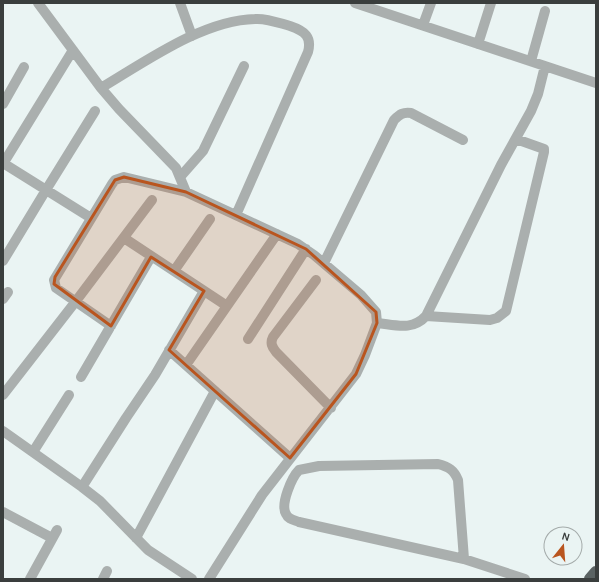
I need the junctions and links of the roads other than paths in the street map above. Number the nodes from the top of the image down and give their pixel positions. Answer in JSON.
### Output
{"nodes":[{"id":1,"x":38,"y":3,"type":"edge"},
{"id":2,"x":180,"y":3,"type":"edge"},
{"id":3,"x":355,"y":3,"type":"edge"},
{"id":4,"x":431,"y":3,"type":"edge"},
{"id":5,"x":491,"y":3,"type":"edge"},
{"id":6,"x":375,"y":6,"type":"edge"},
{"id":7,"x":545,"y":11,"type":"dead end"},
{"id":8,"x":423,"y":25,"type":"junction"},
{"id":9,"x":192,"y":36,"type":"junction"},
{"id":10,"x":478,"y":44,"type":"junction"},
{"id":11,"x":73,"y":50,"type":"junction"},
{"id":12,"x":531,"y":61,"type":"junction"},
{"id":13,"x":244,"y":66,"type":"dead end"},
{"id":14,"x":545,"y":66,"type":"junction"},
{"id":15,"x":24,"y":67,"type":"dead end"},
{"id":16,"x":596,"y":83,"type":"edge"},
{"id":17,"x":101,"y":88,"type":"junction"},
{"id":18,"x":3,"y":104,"type":"edge"},
{"id":19,"x":95,"y":111,"type":"dead end"},
{"id":20,"x":516,"y":138,"type":"junction"},
{"id":21,"x":463,"y":140,"type":"dead end"},
{"id":22,"x":3,"y":164,"type":"edge"},
{"id":23,"x":180,"y":176,"type":"junction"},
{"id":24,"x":46,"y":190,"type":"junction"},
{"id":25,"x":186,"y":192,"type":"junction"},
{"id":26,"x":152,"y":200,"type":"dead end"},
{"id":27,"x":236,"y":215,"type":"junction"},
{"id":28,"x":91,"y":218,"type":"junction"},
{"id":29,"x":210,"y":219,"type":"dead end"},
{"id":30,"x":277,"y":234,"type":"junction"},
{"id":31,"x":124,"y":238,"type":"junction"},
{"id":32,"x":306,"y":249,"type":"junction"},
{"id":33,"x":151,"y":256,"type":"junction"},
{"id":34,"x":3,"y":261,"type":"edge"},
{"id":35,"x":324,"y":263,"type":"junction"},
{"id":36,"x":174,"y":271,"type":"junction"},
{"id":37,"x":316,"y":280,"type":"dead end"},
{"id":38,"x":204,"y":291,"type":"junction"},
{"id":39,"x":76,"y":301,"type":"junction"},
{"id":40,"x":227,"y":306,"type":"junction"},
{"id":41,"x":426,"y":316,"type":"junction"},
{"id":42,"x":377,"y":323,"type":"junction"},
{"id":43,"x":111,"y":326,"type":"junction"},
{"id":44,"x":248,"y":339,"type":"dead end"},
{"id":45,"x":169,"y":350,"type":"junction"},
{"id":46,"x":186,"y":365,"type":"junction"},
{"id":47,"x":81,"y":377,"type":"dead end"},
{"id":48,"x":215,"y":391,"type":"junction"},
{"id":49,"x":3,"y":395,"type":"edge"},
{"id":50,"x":69,"y":395,"type":"dead end"},
{"id":51,"x":330,"y":408,"type":"junction"},
{"id":52,"x":3,"y":431,"type":"edge"},
{"id":53,"x":33,"y":452,"type":"junction"},
{"id":54,"x":290,"y":458,"type":"junction"},
{"id":55,"x":82,"y":487,"type":"junction"},
{"id":56,"x":3,"y":512,"type":"edge"},
{"id":57,"x":136,"y":538,"type":"junction"},
{"id":58,"x":464,"y":559,"type":"junction"},
{"id":59,"x":596,"y":572,"type":"edge"},
{"id":60,"x":30,"y":579,"type":"edge"},
{"id":61,"x":192,"y":579,"type":"edge"},
{"id":62,"x":209,"y":579,"type":"edge"},
{"id":63,"x":525,"y":579,"type":"edge"},
{"id":64,"x":590,"y":579,"type":"edge"}],
"edges":[{"from":1,"to":11,"type":"street"},
{"from":2,"to":9,"type":"street"},
{"from":3,"to":6,"type":"street"},
{"from":4,"to":8,"type":"street"},
{"from":5,"to":10,"type":"street"},
{"from":6,"to":8,"type":"street"},
{"from":7,"to":12,"type":"street"},
{"from":8,"to":10,"type":"street"},
{"from":9,"to":17,"type":"street"},
{"from":9,"to":27,"type":"street"},
{"from":10,"to":12,"type":"street"},
{"from":11,"to":17,"type":"street"},
{"from":11,"to":22,"type":"street"},
{"from":12,"to":14,"type":"street"},
{"from":13,"to":23,"type":"street"},
{"from":14,"to":16,"type":"street"},
{"from":14,"to":20,"type":"street"},
{"from":15,"to":18,"type":"street"},
{"from":17,"to":23,"type":"street"},
{"from":19,"to":24,"type":"street"},
{"from":20,"to":41,"type":"street"},
{"from":20,"to":41,"type":"street"},
{"from":21,"to":35,"type":"street"},
{"from":22,"to":24,"type":"street"},
{"from":23,"to":25,"type":"street"},
{"from":24,"to":28,"type":"street"},
{"from":24,"to":34,"type":"street"},
{"from":25,"to":27,"type":"street"},
{"from":25,"to":28,"type":"street"},
{"from":26,"to":31,"type":"street"},
{"from":27,"to":30,"type":"street"},
{"from":28,"to":39,"type":"street"},
{"from":29,"to":36,"type":"street"},
{"from":30,"to":32,"type":"street"},
{"from":30,"to":40,"type":"street"},
{"from":31,"to":33,"type":"street"},
{"from":31,"to":39,"type":"street"},
{"from":32,"to":35,"type":"street"},
{"from":32,"to":44,"type":"street"},
{"from":33,"to":36,"type":"street"},
{"from":33,"to":43,"type":"street"},
{"from":35,"to":42,"type":"street"},
{"from":36,"to":38,"type":"street"},
{"from":37,"to":51,"type":"street"},
{"from":38,"to":40,"type":"street"},
{"from":38,"to":45,"type":"street"},
{"from":39,"to":43,"type":"street"},
{"from":39,"to":49,"type":"street"},
{"from":40,"to":46,"type":"street"},
{"from":41,"to":42,"type":"street"},
{"from":42,"to":51,"type":"street"},
{"from":43,"to":47,"type":"street"},
{"from":45,"to":46,"type":"street"},
{"from":45,"to":55,"type":"street"},
{"from":46,"to":48,"type":"street"},
{"from":48,"to":54,"type":"street"},
{"from":48,"to":57,"type":"street"},
{"from":50,"to":53,"type":"street"},
{"from":51,"to":54,"type":"street"},
{"from":52,"to":53,"type":"street"},
{"from":53,"to":55,"type":"street"},
{"from":54,"to":62,"type":"street"},
{"from":55,"to":57,"type":"street"},
{"from":56,"to":60,"type":"street"},
{"from":57,"to":61,"type":"street"},
{"from":58,"to":58,"type":"street"},
{"from":58,"to":63,"type":"street"},
{"from":59,"to":64,"type":"highway"}]}
